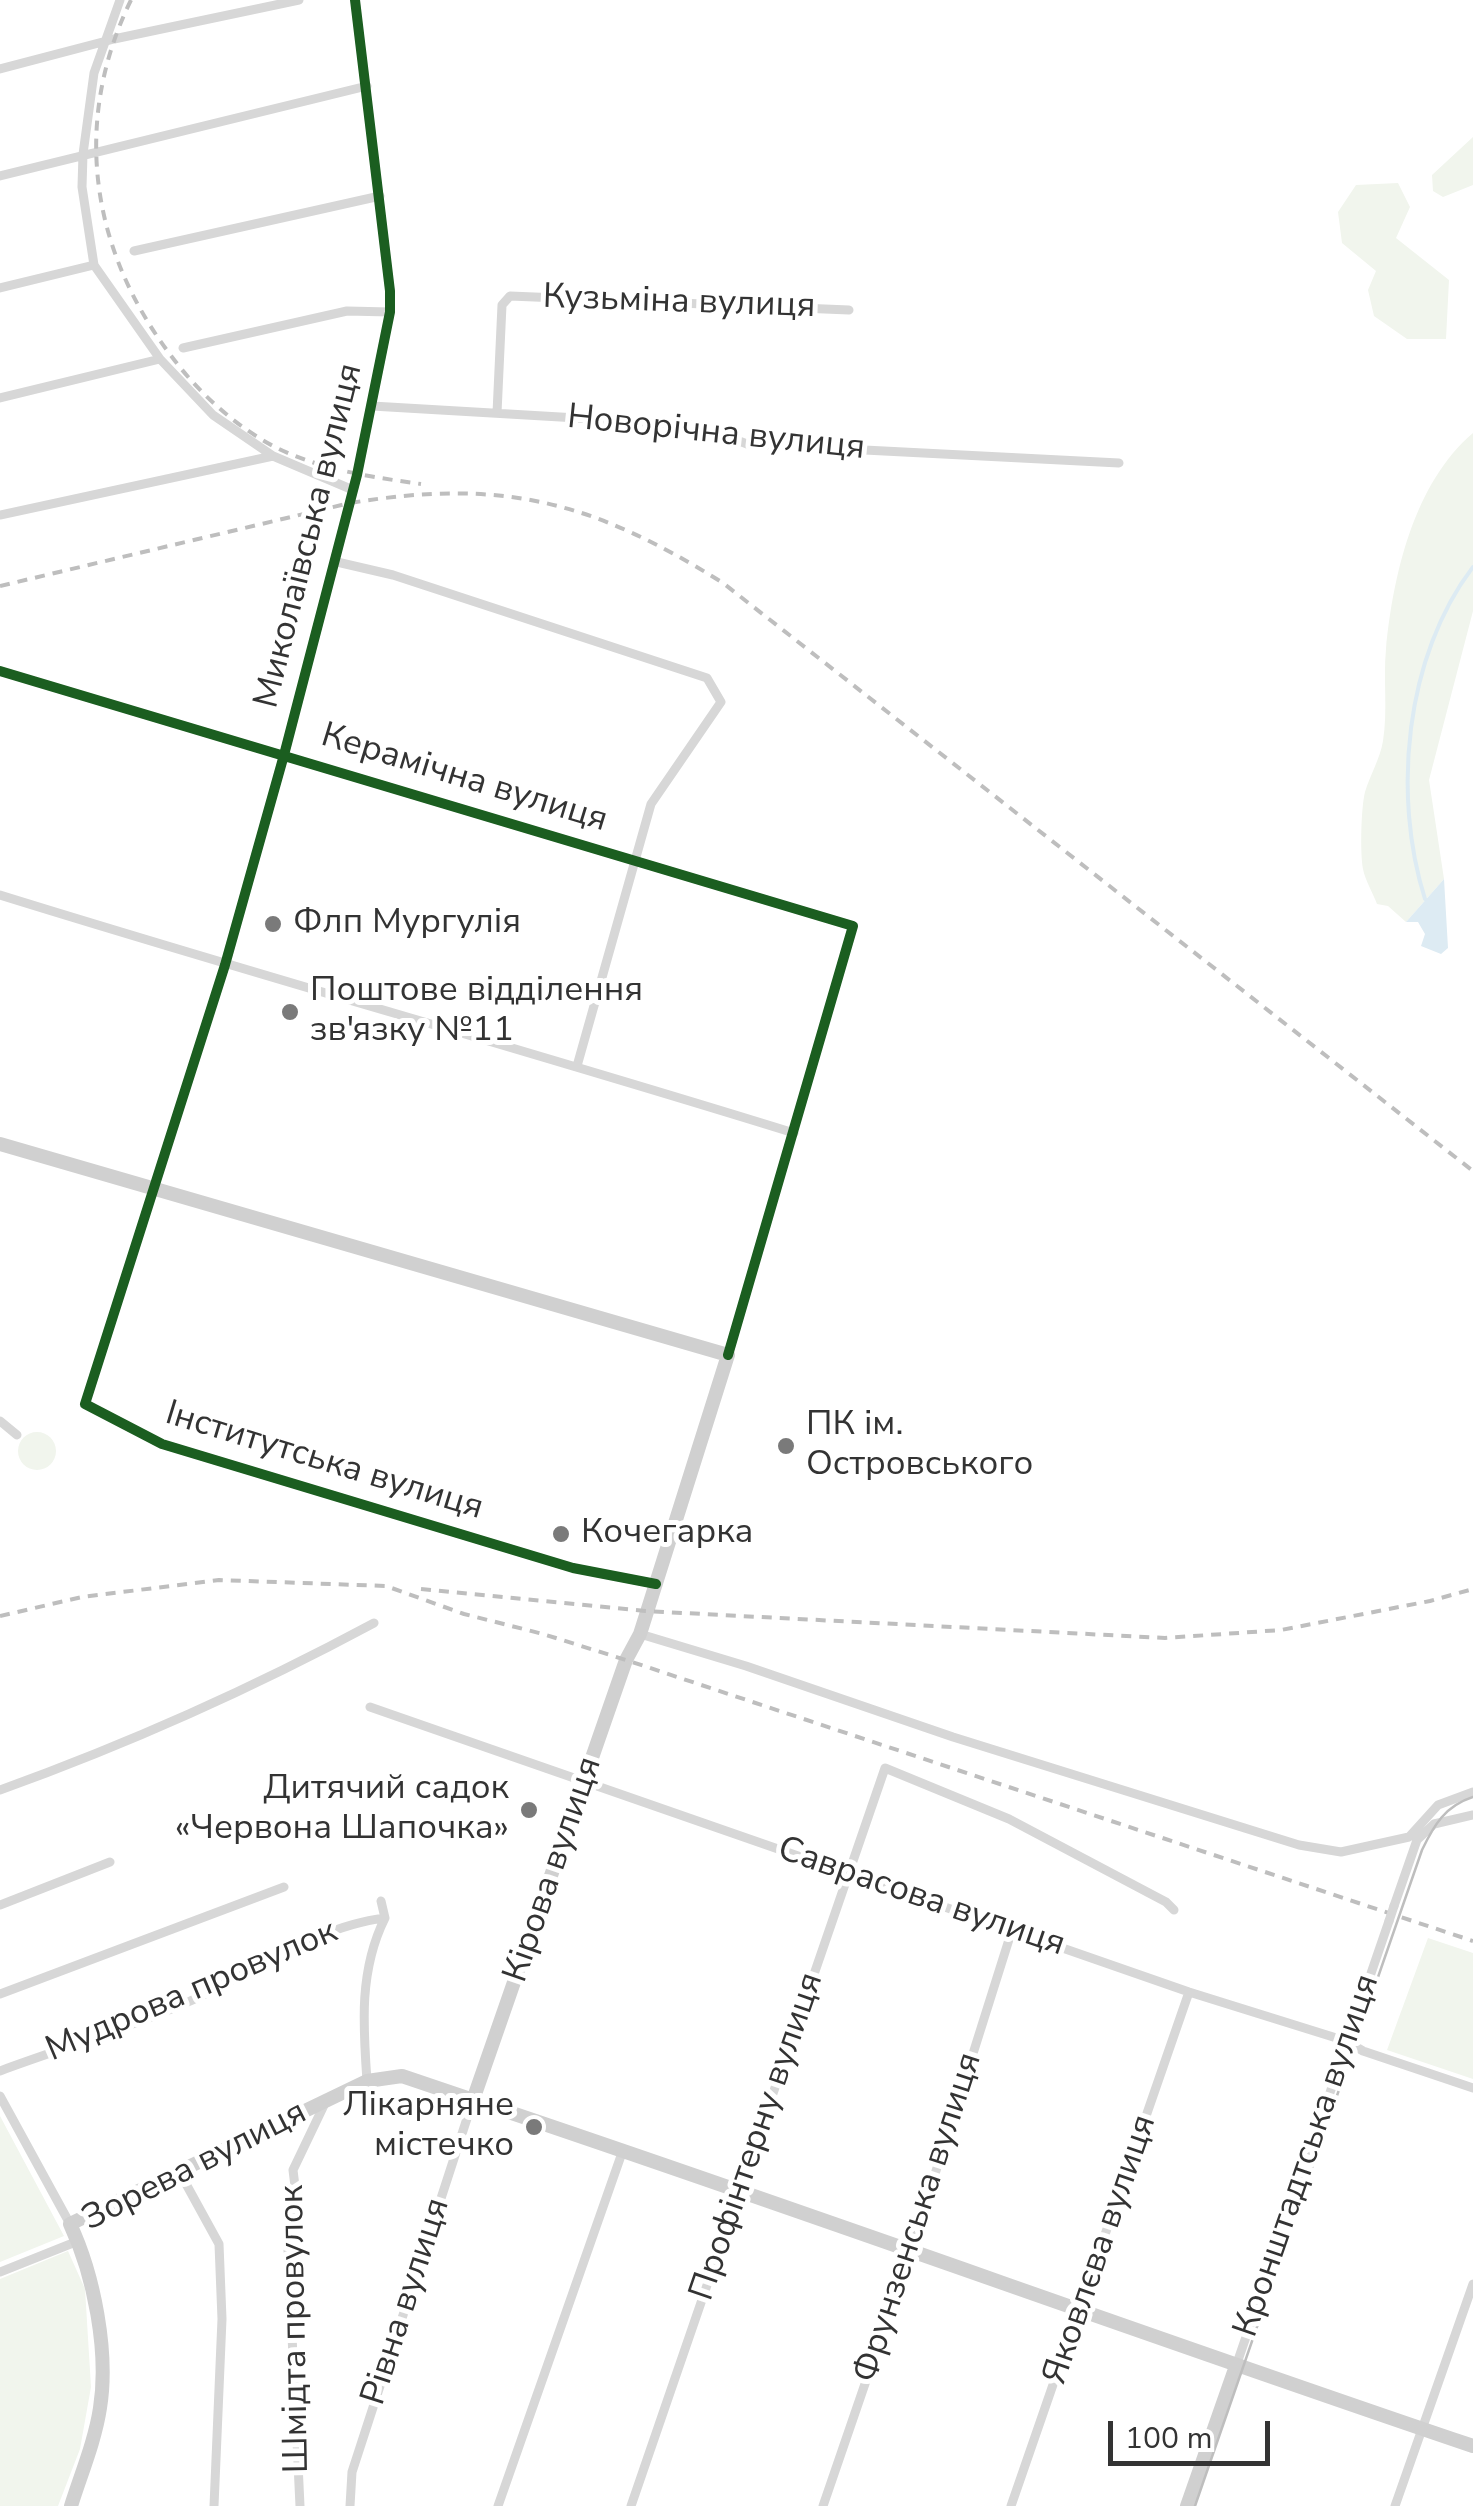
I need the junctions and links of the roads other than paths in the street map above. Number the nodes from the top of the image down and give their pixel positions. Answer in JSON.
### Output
{"nodes":[{"id":1,"x":120,"y":0,"type":"edge"},
{"id":2,"x":299,"y":0,"type":"edge"},
{"id":3,"x":355,"y":0,"type":"edge"},
{"id":4,"x":104,"y":42,"type":"junction"},
{"id":5,"x":0,"y":69,"type":"edge"},
{"id":6,"x":366,"y":86,"type":"junction"},
{"id":7,"x":83,"y":154,"type":"junction"},
{"id":8,"x":0,"y":176,"type":"edge"},
{"id":9,"x":380,"y":196,"type":"junction"},
{"id":10,"x":134,"y":252,"type":"dead end"},
{"id":11,"x":94,"y":265,"type":"junction"},
{"id":12,"x":0,"y":288,"type":"edge"},
{"id":13,"x":849,"y":310,"type":"dead end"},
{"id":14,"x":390,"y":312,"type":"junction"},
{"id":15,"x":183,"y":348,"type":"dead end"},
{"id":16,"x":160,"y":359,"type":"junction"},
{"id":17,"x":0,"y":398,"type":"edge"},
{"id":18,"x":372,"y":406,"type":"junction"},
{"id":19,"x":498,"y":414,"type":"junction"},
{"id":20,"x":273,"y":456,"type":"junction"},
{"id":21,"x":1118,"y":463,"type":"dead end"},
{"id":22,"x":352,"y":490,"type":"junction"},
{"id":23,"x":0,"y":515,"type":"edge"},
{"id":24,"x":337,"y":562,"type":"junction"},
{"id":25,"x":0,"y":671,"type":"edge"},
{"id":26,"x":284,"y":755,"type":"junction"},
{"id":27,"x":635,"y":859,"type":"junction"},
{"id":28,"x":0,"y":895,"type":"edge"},
{"id":29,"x":225,"y":965,"type":"junction"},
{"id":30,"x":577,"y":1066,"type":"junction"},
{"id":31,"x":794,"y":1134,"type":"junction"},
{"id":32,"x":0,"y":1144,"type":"edge"},
{"id":33,"x":154,"y":1188,"type":"junction"},
{"id":34,"x":728,"y":1355,"type":"junction"},
{"id":35,"x":0,"y":1420,"type":"edge"},
{"id":36,"x":17,"y":1435,"type":"dead end"},
{"id":37,"x":656,"y":1584,"type":"junction"},
{"id":38,"x":374,"y":1623,"type":"dead end"},
{"id":39,"x":640,"y":1634,"type":"junction"},
{"id":40,"x":370,"y":1706,"type":"dead end"},
{"id":41,"x":585,"y":1781,"type":"junction"},
{"id":42,"x":0,"y":1790,"type":"edge"},
{"id":43,"x":1473,"y":1792,"type":"edge"},
{"id":44,"x":1473,"y":1815,"type":"edge"},
{"id":45,"x":110,"y":1862,"type":"dead end"},
{"id":46,"x":849,"y":1872,"type":"junction"},
{"id":47,"x":284,"y":1887,"type":"dead end"},
{"id":48,"x":380,"y":1900,"type":"dead end"},
{"id":49,"x":0,"y":1905,"type":"edge"},
{"id":50,"x":1174,"y":1910,"type":"dead end"},
{"id":51,"x":385,"y":1918,"type":"junction"},
{"id":52,"x":1012,"y":1930,"type":"junction"},
{"id":53,"x":1,"y":1992,"type":"edge"},
{"id":54,"x":1190,"y":1992,"type":"junction"},
{"id":55,"x":1346,"y":2041,"type":"junction"},
{"id":56,"x":0,"y":2070,"type":"edge"},
{"id":57,"x":367,"y":2081,"type":"junction"},
{"id":58,"x":1473,"y":2088,"type":"edge"},
{"id":59,"x":0,"y":2096,"type":"edge"},
{"id":60,"x":326,"y":2100,"type":"junction"},
{"id":61,"x":473,"y":2100,"type":"junction"},
{"id":62,"x":623,"y":2150,"type":"junction"},
{"id":63,"x":180,"y":2173,"type":"junction"},
{"id":64,"x":740,"y":2190,"type":"junction"},
{"id":65,"x":70,"y":2224,"type":"junction"},
{"id":66,"x":78,"y":2241,"type":"junction"},
{"id":67,"x":911,"y":2250,"type":"junction"},
{"id":68,"x":0,"y":2272,"type":"edge"},
{"id":69,"x":1473,"y":2284,"type":"edge"},
{"id":70,"x":1082,"y":2309,"type":"junction"},
{"id":71,"x":1236,"y":2366,"type":"junction"},
{"id":72,"x":1422,"y":2428,"type":"junction"},
{"id":73,"x":1473,"y":2446,"type":"edge"},
{"id":74,"x":70,"y":2506,"type":"edge"},
{"id":75,"x":214,"y":2506,"type":"edge"},
{"id":76,"x":300,"y":2506,"type":"edge"},
{"id":77,"x":350,"y":2506,"type":"edge"},
{"id":78,"x":498,"y":2506,"type":"edge"},
{"id":79,"x":631,"y":2506,"type":"edge"},
{"id":80,"x":822,"y":2506,"type":"edge"},
{"id":81,"x":1011,"y":2506,"type":"edge"},
{"id":82,"x":1187,"y":2506,"type":"edge"},
{"id":83,"x":1395,"y":2506,"type":"edge"}],
"edges":[{"from":1,"to":4,"type":"street"},
{"from":2,"to":4,"type":"street"},
{"from":3,"to":6,"type":"street","name":"Миколаївська вулиця"},
{"from":4,"to":5,"type":"street"},
{"from":4,"to":7,"type":"street"},
{"from":6,"to":7,"type":"street"},
{"from":6,"to":9,"type":"street","name":"Миколаївська вулиця"},
{"from":7,"to":8,"type":"street"},
{"from":7,"to":11,"type":"street"},
{"from":9,"to":10,"type":"street"},
{"from":9,"to":14,"type":"street","name":"Миколаївська вулиця"},
{"from":11,"to":12,"type":"street"},
{"from":11,"to":16,"type":"street"},
{"from":13,"to":19,"type":"street","name":"Кузьміна вулиця"},
{"from":14,"to":15,"type":"street"},
{"from":14,"to":18,"type":"street","name":"Миколаївська вулиця"},
{"from":16,"to":17,"type":"street"},
{"from":16,"to":20,"type":"street"},
{"from":18,"to":19,"type":"street","name":"Новорічна вулиця"},
{"from":18,"to":22,"type":"street","name":"Миколаївська вулиця"},
{"from":19,"to":21,"type":"street","name":"Новорічна вулиця"},
{"from":20,"to":22,"type":"street"},
{"from":20,"to":23,"type":"street"},
{"from":22,"to":24,"type":"street","name":"Миколаївська вулиця"},
{"from":24,"to":26,"type":"street","name":"Миколаївська вулиця"},
{"from":24,"to":27,"type":"street"},
{"from":25,"to":26,"type":"street","name":"Керамічна вулиця"},
{"from":26,"to":27,"type":"street","name":"Керамічна вулиця"},
{"from":26,"to":29,"type":"street","name":"Миколаївська вулиця"},
{"from":27,"to":30,"type":"street"},
{"from":27,"to":31,"type":"street","name":"Керамічна вулиця"},
{"from":28,"to":29,"type":"street"},
{"from":29,"to":30,"type":"street"},
{"from":29,"to":33,"type":"street","name":"Миколаївська вулиця"},
{"from":30,"to":31,"type":"street"},
{"from":31,"to":34,"type":"street"},
{"from":32,"to":33,"type":"main road"},
{"from":33,"to":34,"type":"main road"},
{"from":33,"to":37,"type":"street","name":"Інститутська вулиця"},
{"from":34,"to":37,"type":"main road","name":"Кірова вулиця"},
{"from":35,"to":36,"type":"street"},
{"from":37,"to":39,"type":"main road","name":"Кірова вулиця"},
{"from":38,"to":42,"type":"street"},
{"from":39,"to":41,"type":"main road","name":"Кірова вулиця"},
{"from":39,"to":43,"type":"street"},
{"from":40,"to":41,"type":"street","name":"Саврасова вулиця"},
{"from":41,"to":46,"type":"street","name":"Саврасова вулиця"},
{"from":41,"to":61,"type":"main road","name":"Кірова вулиця"},
{"from":44,"to":55,"type":"street","name":"Кронштадтська вулиця","bridge":true},
{"from":45,"to":49,"type":"street"},
{"from":46,"to":50,"type":"street","name":"Профінтерну вулиця"},
{"from":46,"to":52,"type":"street","name":"Саврасова вулиця"},
{"from":46,"to":64,"type":"street","name":"Профінтерну вулиця"},
{"from":47,"to":53,"type":"street"},
{"from":48,"to":51,"type":"street"},
{"from":51,"to":56,"type":"street","name":"Мудрова провулок"},
{"from":51,"to":57,"type":"street"},
{"from":52,"to":54,"type":"street","name":"Саврасова вулиця"},
{"from":52,"to":67,"type":"street","name":"Фрунзенська вулиця"},
{"from":54,"to":55,"type":"street","name":"Саврасова вулиця"},
{"from":54,"to":70,"type":"street","name":"Яковлєва вулиця"},
{"from":55,"to":58,"type":"street","name":"Саврасова вулиця"},
{"from":55,"to":71,"type":"street","name":"Кронштадтська вулиця"},
{"from":57,"to":60,"type":"main road","name":"Зорева вулиця"},
{"from":57,"to":61,"type":"main road","name":"Зорева вулиця"},
{"from":59,"to":65,"type":"street"},
{"from":60,"to":63,"type":"main road","name":"Зорева вулиця"},
{"from":60,"to":76,"type":"street","name":"Шмідта провулок"},
{"from":61,"to":62,"type":"main road"},
{"from":61,"to":77,"type":"street","name":"Рівна вулиця"},
{"from":62,"to":64,"type":"main road"},
{"from":62,"to":78,"type":"street"},
{"from":63,"to":65,"type":"main road","name":"Зорева вулиця"},
{"from":63,"to":75,"type":"street"},
{"from":64,"to":67,"type":"main road"},
{"from":64,"to":79,"type":"street","name":"Профінтерну вулиця"},
{"from":65,"to":66,"type":"main road","name":"Зорева вулиця"},
{"from":66,"to":68,"type":"street"},
{"from":66,"to":74,"type":"main road","name":"Зорева вулиця"},
{"from":67,"to":70,"type":"main road"},
{"from":67,"to":80,"type":"street","name":"Фрунзенська вулиця"},
{"from":69,"to":72,"type":"street"},
{"from":70,"to":71,"type":"main road"},
{"from":70,"to":81,"type":"street","name":"Яковлєва вулиця"},
{"from":71,"to":72,"type":"main road"},
{"from":71,"to":82,"type":"main road","name":"Кронштадтська вулиця"},
{"from":72,"to":73,"type":"main road"},
{"from":72,"to":83,"type":"street"}]}
